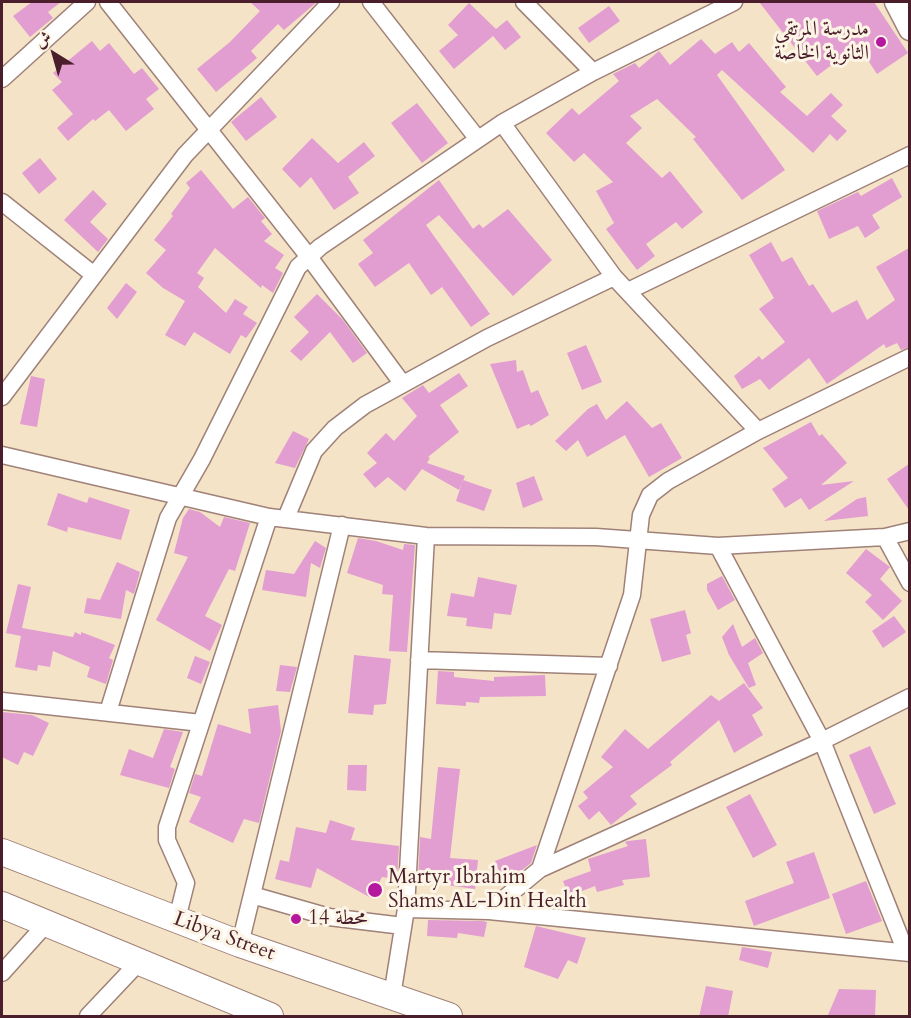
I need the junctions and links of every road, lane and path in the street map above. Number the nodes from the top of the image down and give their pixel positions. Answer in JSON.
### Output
{"nodes":[{"id":1,"x":87,"y":2,"type":"edge"},
{"id":2,"x":108,"y":2,"type":"edge"},
{"id":3,"x":331,"y":2,"type":"edge"},
{"id":4,"x":734,"y":2,"type":"edge"},
{"id":5,"x":896,"y":2,"type":"edge"},
{"id":6,"x":533,"y":4,"type":"edge"},
{"id":7,"x":381,"y":5,"type":"edge"},
{"id":8,"x":909,"y":29,"type":"edge"},
{"id":9,"x":593,"y":72,"type":"junction"},
{"id":10,"x":2,"y":80,"type":"edge"},
{"id":11,"x":502,"y":123,"type":"junction"},
{"id":12,"x":208,"y":128,"type":"junction"},
{"id":13,"x":477,"y":138,"type":"junction"},
{"id":14,"x":909,"y":155,"type":"edge"},
{"id":15,"x":2,"y":202,"type":"edge"},
{"id":16,"x":309,"y":257,"type":"junction"},
{"id":17,"x":94,"y":275,"type":"junction"},
{"id":18,"x":614,"y":277,"type":"junction"},
{"id":19,"x":628,"y":291,"type":"junction"},
{"id":20,"x":909,"y":357,"type":"edge"},
{"id":21,"x":402,"y":382,"type":"junction"},
{"id":22,"x":3,"y":393,"type":"edge"},
{"id":23,"x":758,"y":431,"type":"junction"},
{"id":24,"x":2,"y":455,"type":"edge"},
{"id":25,"x":179,"y":497,"type":"junction"},
{"id":26,"x":278,"y":518,"type":"junction"},
{"id":27,"x":342,"y":525,"type":"junction"},
{"id":28,"x":909,"y":531,"type":"edge"},
{"id":29,"x":426,"y":536,"type":"junction"},
{"id":30,"x":885,"y":537,"type":"junction"},
{"id":31,"x":639,"y":540,"type":"junction"},
{"id":32,"x":718,"y":546,"type":"junction"},
{"id":33,"x":909,"y":583,"type":"edge"},
{"id":34,"x":419,"y":660,"type":"junction"},
{"id":35,"x":609,"y":666,"type":"junction"},
{"id":36,"x":909,"y":697,"type":"edge"},
{"id":37,"x":2,"y":701,"type":"edge"},
{"id":38,"x":108,"y":712,"type":"junction"},
{"id":39,"x":201,"y":723,"type":"junction"},
{"id":40,"x":822,"y":741,"type":"junction"},
{"id":41,"x":2,"y":852,"type":"edge"},
{"id":42,"x":540,"y":869,"type":"junction"},
{"id":43,"x":252,"y":895,"type":"junction"},
{"id":44,"x":2,"y":905,"type":"edge"},
{"id":45,"x":406,"y":909,"type":"junction"},
{"id":46,"x":489,"y":911,"type":"junction"},
{"id":47,"x":177,"y":919,"type":"junction"},
{"id":48,"x":47,"y":923,"type":"junction"},
{"id":49,"x":404,"y":926,"type":"junction"},
{"id":50,"x":904,"y":931,"type":"edge"},
{"id":51,"x":240,"y":944,"type":"junction"},
{"id":52,"x":908,"y":952,"type":"edge"},
{"id":53,"x":140,"y":961,"type":"junction"},
{"id":54,"x":2,"y":973,"type":"edge"},
{"id":55,"x":393,"y":996,"type":"junction"},
{"id":56,"x":88,"y":1017,"type":"edge"},
{"id":57,"x":270,"y":1017,"type":"edge"},
{"id":58,"x":449,"y":1017,"type":"edge"}],
"edges":[{"from":1,"to":10,"type":"street"},
{"from":2,"to":12,"type":"street"},
{"from":3,"to":12,"type":"street"},
{"from":4,"to":9,"type":"street"},
{"from":5,"to":8,"type":"street"},
{"from":6,"to":9,"type":"street"},
{"from":7,"to":13,"type":"street"},
{"from":9,"to":11,"type":"street"},
{"from":11,"to":13,"type":"street"},
{"from":11,"to":18,"type":"street"},
{"from":12,"to":16,"type":"street"},
{"from":12,"to":17,"type":"street"},
{"from":13,"to":16,"type":"street"},
{"from":14,"to":19,"type":"street"},
{"from":15,"to":17,"type":"street"},
{"from":16,"to":21,"type":"street"},
{"from":16,"to":25,"type":"street"},
{"from":17,"to":22,"type":"street"},
{"from":18,"to":19,"type":"street"},
{"from":18,"to":21,"type":"street"},
{"from":19,"to":23,"type":"street"},
{"from":20,"to":23,"type":"street"},
{"from":21,"to":26,"type":"street"},
{"from":23,"to":31,"type":"street"},
{"from":24,"to":25,"type":"street"},
{"from":25,"to":26,"type":"street"},
{"from":25,"to":38,"type":"street"},
{"from":26,"to":27,"type":"street"},
{"from":26,"to":39,"type":"street"},
{"from":27,"to":29,"type":"street"},
{"from":27,"to":43,"type":"street"},
{"from":28,"to":30,"type":"street"},
{"from":29,"to":31,"type":"street"},
{"from":29,"to":34,"type":"street"},
{"from":30,"to":32,"type":"street"},
{"from":30,"to":33,"type":"street"},
{"from":31,"to":32,"type":"street"},
{"from":31,"to":35,"type":"street"},
{"from":32,"to":40,"type":"street"},
{"from":34,"to":35,"type":"street"},
{"from":34,"to":45,"type":"street"},
{"from":35,"to":42,"type":"street"},
{"from":36,"to":40,"type":"street"},
{"from":37,"to":38,"type":"street"},
{"from":38,"to":39,"type":"street"},
{"from":39,"to":47,"type":"street"},
{"from":40,"to":42,"type":"street"},
{"from":40,"to":50,"type":"street"},
{"from":41,"to":47,"type":"main road","name":"Libya Street"},
{"from":42,"to":46,"type":"street"},
{"from":43,"to":49,"type":"street"},
{"from":43,"to":51,"type":"street"},
{"from":44,"to":48,"type":"main road"},
{"from":45,"to":46,"type":"street"},
{"from":45,"to":49,"type":"street"},
{"from":46,"to":52,"type":"street"},
{"from":47,"to":51,"type":"main road","name":"Libya Street"},
{"from":48,"to":53,"type":"main road"},
{"from":48,"to":54,"type":"street"},
{"from":49,"to":55,"type":"street"},
{"from":50,"to":52,"type":"street"},
{"from":51,"to":55,"type":"main road","name":"Libya Street"},
{"from":53,"to":56,"type":"street"},
{"from":53,"to":57,"type":"main road"},
{"from":55,"to":58,"type":"main road","name":"Libya Street"}]}
